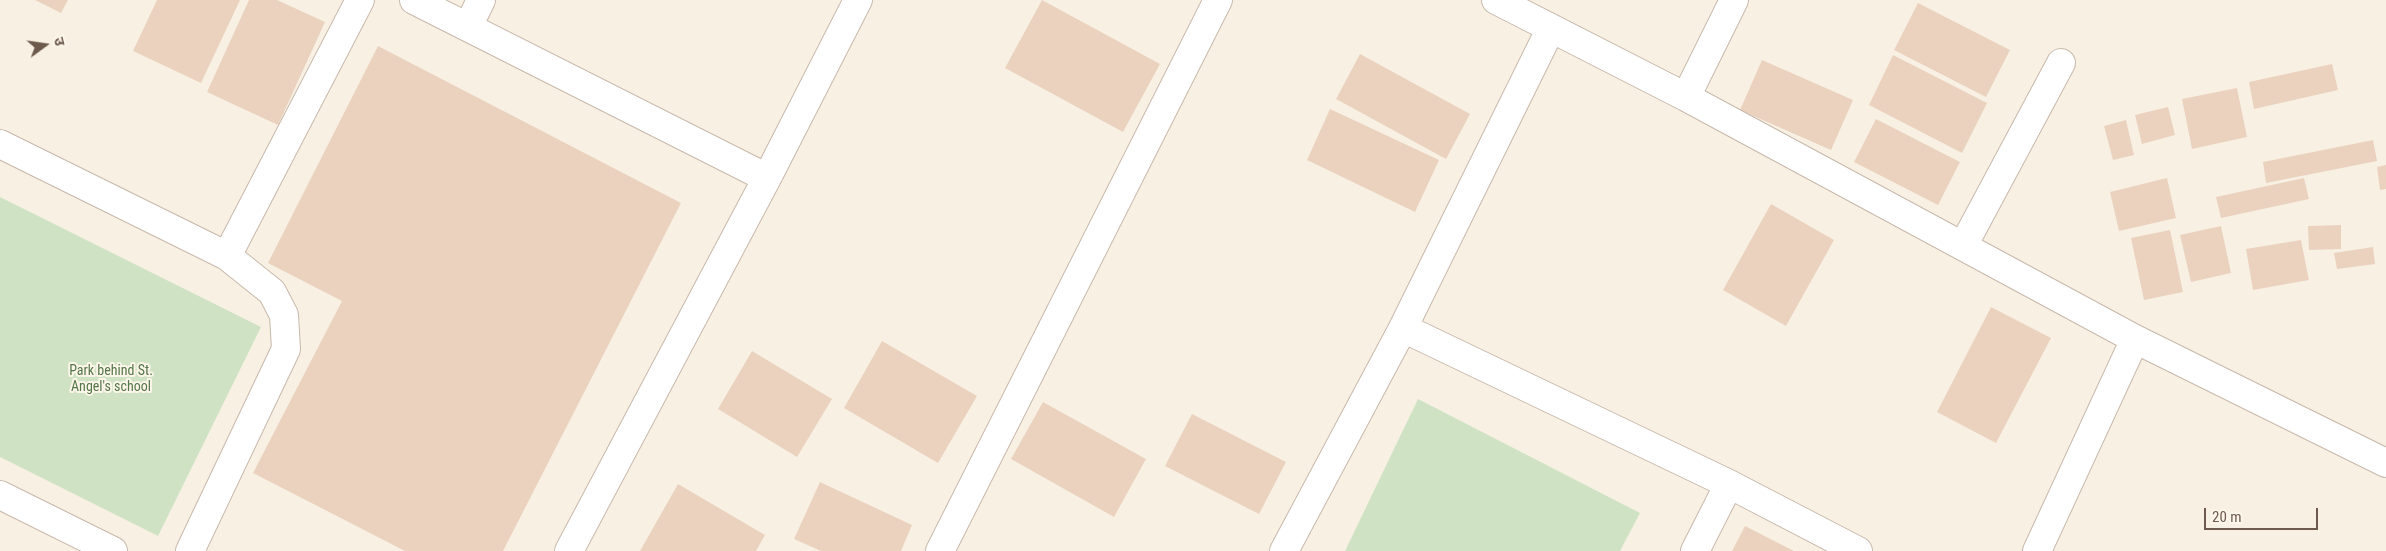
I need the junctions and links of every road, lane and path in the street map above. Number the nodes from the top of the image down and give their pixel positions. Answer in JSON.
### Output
{"nodes":[{"id":1,"x":360,"y":0,"type":"edge"},
{"id":2,"x":414,"y":0,"type":"edge"},
{"id":3,"x":481,"y":0,"type":"edge"},
{"id":4,"x":858,"y":0,"type":"edge"},
{"id":5,"x":1218,"y":0,"type":"edge"},
{"id":6,"x":1496,"y":0,"type":"edge"},
{"id":7,"x":1734,"y":0,"type":"edge"},
{"id":8,"x":468,"y":27,"type":"junction"},
{"id":9,"x":1551,"y":28,"type":"junction"},
{"id":10,"x":2061,"y":63,"type":"dead end"},
{"id":11,"x":1686,"y":97,"type":"junction"},
{"id":12,"x":0,"y":144,"type":"edge"},
{"id":13,"x":767,"y":178,"type":"junction"},
{"id":14,"x":1963,"y":246,"type":"junction"},
{"id":15,"x":227,"y":256,"type":"junction"},
{"id":16,"x":1402,"y":328,"type":"junction"},
{"id":17,"x":2135,"y":339,"type":"junction"},
{"id":18,"x":2386,"y":463,"type":"edge"},
{"id":19,"x":1729,"y":484,"type":"junction"},
{"id":20,"x":0,"y":495,"type":"edge"},
{"id":21,"x":114,"y":551,"type":"edge"},
{"id":22,"x":190,"y":551,"type":"edge"},
{"id":23,"x":569,"y":551,"type":"edge"},
{"id":24,"x":940,"y":551,"type":"edge"},
{"id":25,"x":1284,"y":551,"type":"edge"},
{"id":26,"x":1695,"y":551,"type":"edge"},
{"id":27,"x":1858,"y":551,"type":"edge"},
{"id":28,"x":2037,"y":551,"type":"edge"}],
"edges":[{"from":1,"to":15,"type":"street"},
{"from":2,"to":8,"type":"street"},
{"from":3,"to":8,"type":"street"},
{"from":4,"to":13,"type":"street"},
{"from":5,"to":24,"type":"street"},
{"from":6,"to":9,"type":"street"},
{"from":7,"to":11,"type":"street"},
{"from":8,"to":13,"type":"street"},
{"from":9,"to":11,"type":"street"},
{"from":9,"to":16,"type":"street"},
{"from":10,"to":14,"type":"street"},
{"from":11,"to":14,"type":"street"},
{"from":12,"to":15,"type":"street"},
{"from":13,"to":23,"type":"street"},
{"from":14,"to":17,"type":"street"},
{"from":15,"to":22,"type":"street"},
{"from":16,"to":19,"type":"street"},
{"from":16,"to":25,"type":"street"},
{"from":17,"to":18,"type":"street"},
{"from":17,"to":28,"type":"street"},
{"from":19,"to":26,"type":"street"},
{"from":19,"to":27,"type":"street"},
{"from":20,"to":21,"type":"street"}]}
